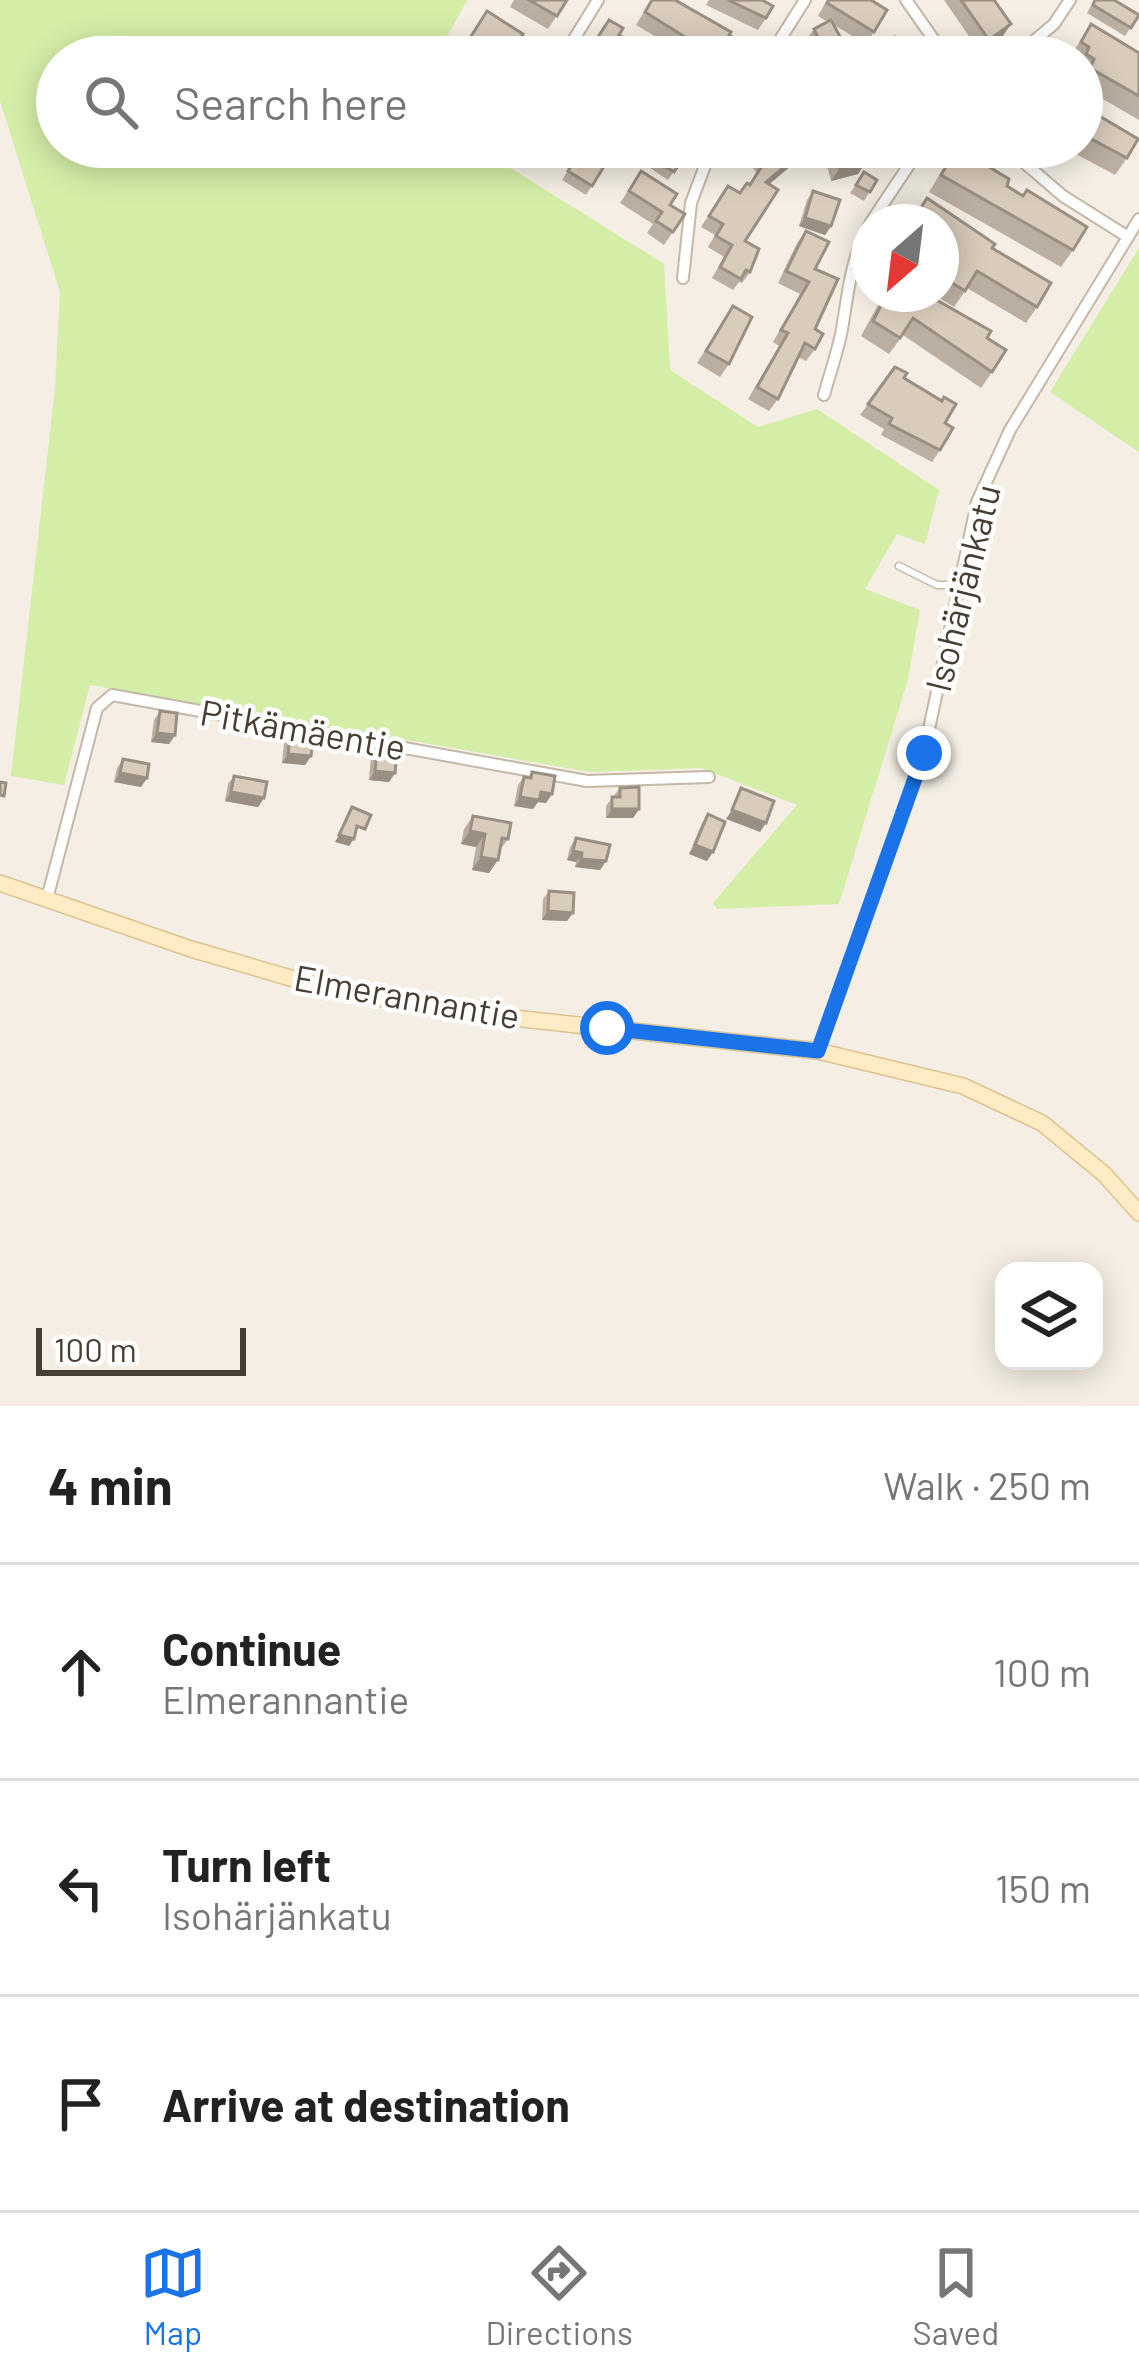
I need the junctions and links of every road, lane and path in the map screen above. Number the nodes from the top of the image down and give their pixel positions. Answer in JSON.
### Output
{"nodes":[{"id":1,"x":598,"y":0,"type":"edge"},
{"id":2,"x":805,"y":0,"type":"edge"},
{"id":3,"x":906,"y":0,"type":"edge"},
{"id":4,"x":1070,"y":0,"type":"edge"},
{"id":5,"x":576,"y":36,"type":"edge"},
{"id":6,"x":782,"y":36,"type":"edge"},
{"id":7,"x":931,"y":36,"type":"edge"},
{"id":8,"x":1040,"y":36,"type":"edge"},
{"id":9,"x":704,"y":168,"type":"edge"},
{"id":10,"x":907,"y":168,"type":"edge"},
{"id":11,"x":1030,"y":168,"type":"edge"},
{"id":12,"x":883,"y":204,"type":"edge"},
{"id":13,"x":1139,"y":219,"type":"edge"},
{"id":14,"x":1128,"y":237,"type":"junction"},
{"id":15,"x":851,"y":274,"type":"edge"},
{"id":16,"x":683,"y":278,"type":"dead end"},
{"id":17,"x":824,"y":395,"type":"dead end"},
{"id":18,"x":899,"y":566,"type":"dead end"},
{"id":19,"x":961,"y":585,"type":"junction"},
{"id":20,"x":709,"y":777,"type":"dead end"},
{"id":21,"x":0,"y":883,"type":"edge"},
{"id":22,"x":47,"y":899,"type":"junction"},
{"id":23,"x":818,"y":1051,"type":"junction"},
{"id":24,"x":1139,"y":1213,"type":"edge"}],
"edges":[{"from":1,"to":5,"type":"street"},
{"from":2,"to":6,"type":"street"},
{"from":3,"to":7,"type":"street"},
{"from":4,"to":8,"type":"street"},
{"from":9,"to":16,"type":"street"},
{"from":10,"to":12,"type":"street"},
{"from":11,"to":14,"type":"street"},
{"from":13,"to":14,"type":"street","name":"Isohärjänkatu"},
{"from":14,"to":19,"type":"street","name":"Isohärjänkatu"},
{"from":15,"to":17,"type":"street"},
{"from":18,"to":19,"type":"lane"},
{"from":19,"to":23,"type":"street","name":"Isohärjänkatu"},
{"from":20,"to":22,"type":"street","name":"Pitkämäentie"},
{"from":21,"to":22,"type":"street","name":"Elmerannantie"},
{"from":22,"to":23,"type":"street","name":"Elmerannantie"},
{"from":23,"to":24,"type":"street","name":"Elmerannantie"}]}
